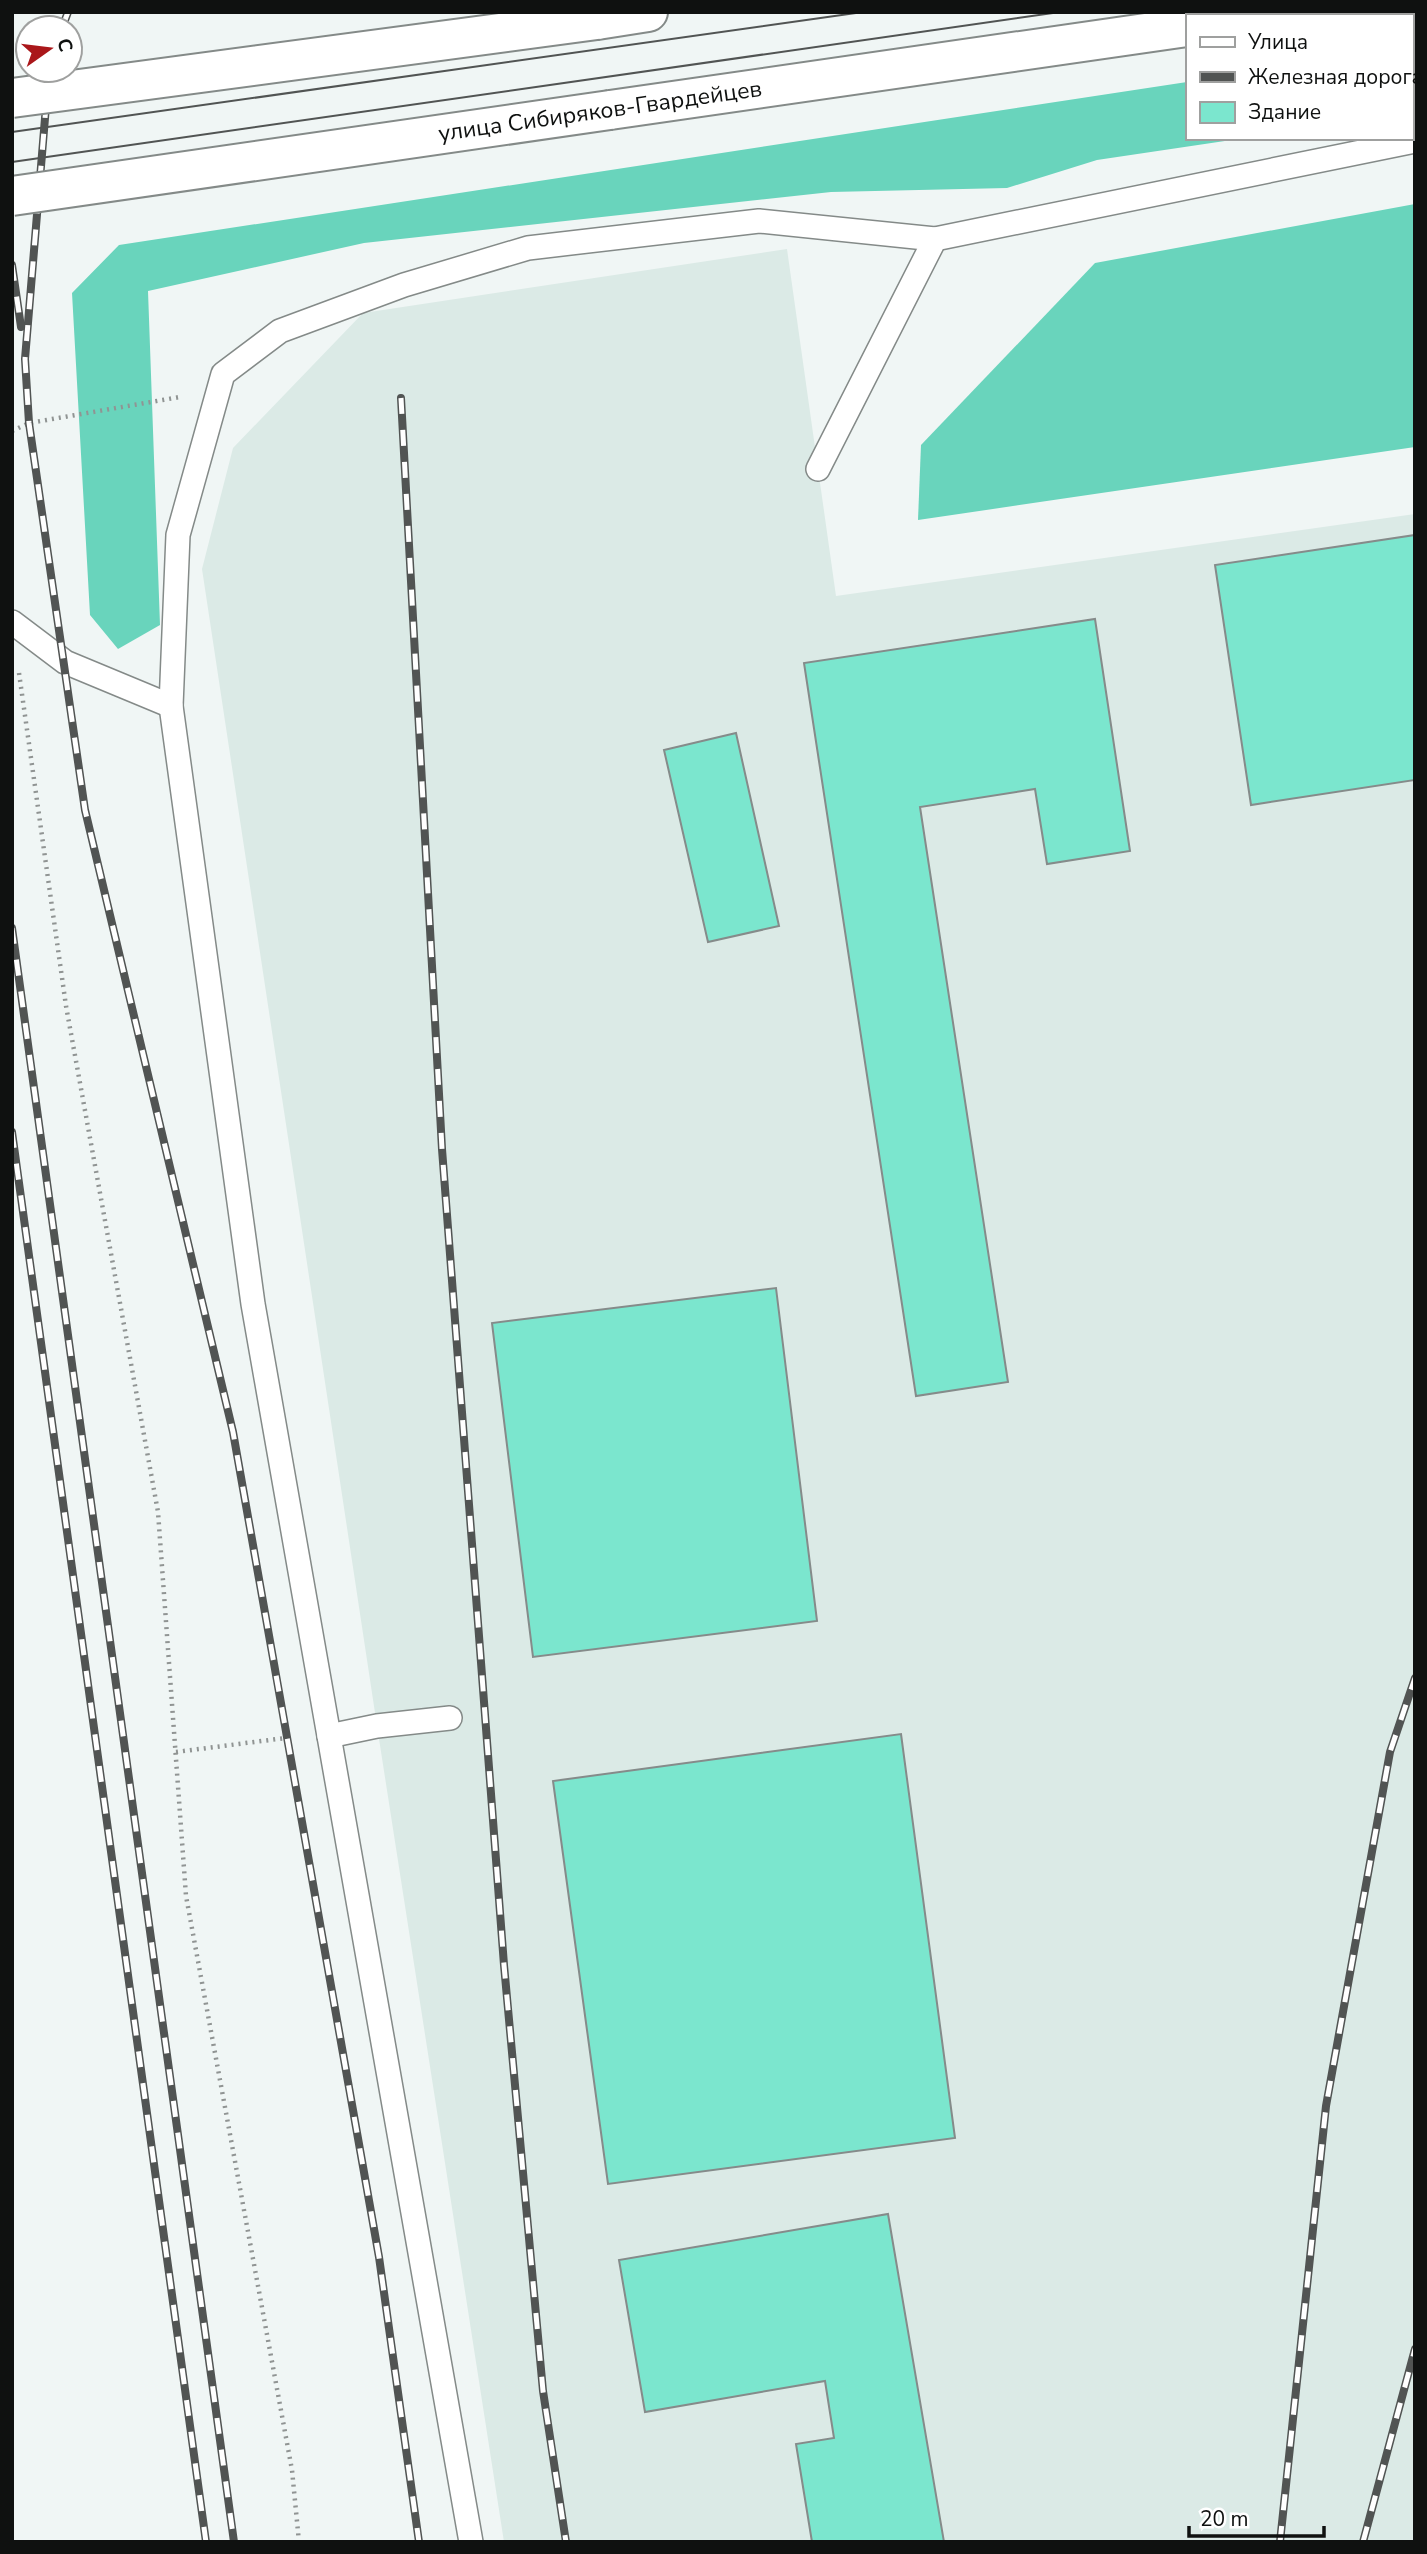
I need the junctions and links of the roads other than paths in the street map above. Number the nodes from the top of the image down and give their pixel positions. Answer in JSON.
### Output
{"nodes":[{"id":1,"x":648,"y":12,"type":"edge"},
{"id":2,"x":1186,"y":27,"type":"edge"},
{"id":3,"x":12,"y":98,"type":"edge"},
{"id":4,"x":1415,"y":141,"type":"edge"},
{"id":5,"x":12,"y":195,"type":"edge"},
{"id":6,"x":935,"y":239,"type":"junction"},
{"id":7,"x":818,"y":470,"type":"dead end"},
{"id":8,"x":12,"y":623,"type":"edge"},
{"id":9,"x":171,"y":706,"type":"junction"},
{"id":10,"x":450,"y":1718,"type":"dead end"},
{"id":11,"x":329,"y":1736,"type":"junction"},
{"id":12,"x":471,"y":2542,"type":"edge"}],
"edges":[{"from":1,"to":3,"type":"main road","bridge":true},
{"from":2,"to":5,"type":"main road","name":"улица Сибиряков-Гвардейцев","bridge":true},
{"from":4,"to":6,"type":"lane"},
{"from":6,"to":7,"type":"lane"},
{"from":6,"to":9,"type":"lane"},
{"from":8,"to":9,"type":"lane"},
{"from":9,"to":11,"type":"lane"},
{"from":10,"to":11,"type":"lane"},
{"from":11,"to":12,"type":"lane"}]}
